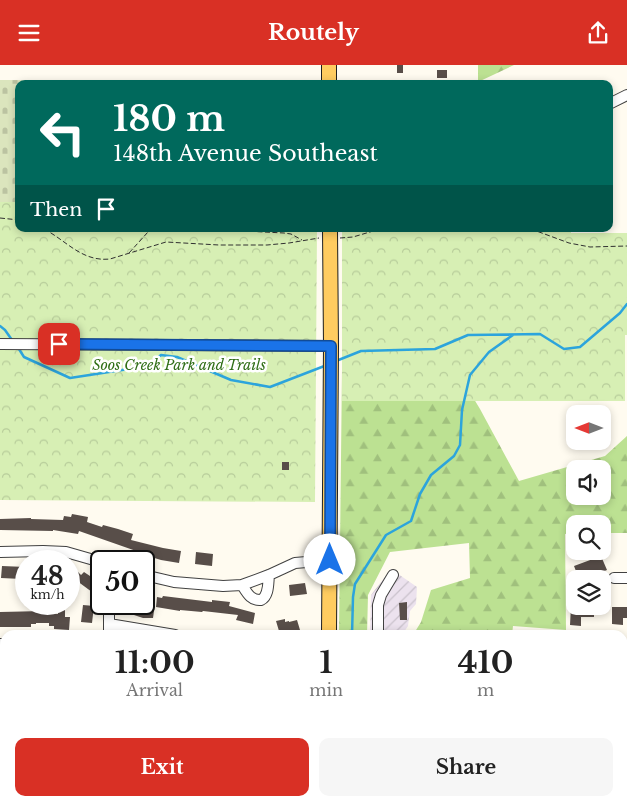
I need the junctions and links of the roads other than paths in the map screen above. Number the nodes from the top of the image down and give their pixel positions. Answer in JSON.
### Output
{"nodes":[{"id":1,"x":329,"y":65,"type":"edge"},
{"id":2,"x":329,"y":80,"type":"edge"},
{"id":3,"x":627,"y":95,"type":"edge"},
{"id":4,"x":613,"y":103,"type":"edge"},
{"id":5,"x":330,"y":233,"type":"edge"},
{"id":6,"x":4,"y":344,"type":"edge"},
{"id":7,"x":331,"y":357,"type":"junction"},
{"id":8,"x":0,"y":552,"type":"edge"},
{"id":9,"x":90,"y":559,"type":"edge"},
{"id":10,"x":330,"y":560,"type":"junction"},
{"id":11,"x":269,"y":575,"type":"junction"},
{"id":12,"x":393,"y":575,"type":"dead end"},
{"id":13,"x":155,"y":578,"type":"edge"},
{"id":14,"x":614,"y":578,"type":"dead end"},
{"id":15,"x":627,"y":579,"type":"edge"},
{"id":16,"x":242,"y":585,"type":"junction"},
{"id":17,"x":109,"y":615,"type":"edge"},
{"id":18,"x":109,"y":624,"type":"junction"},
{"id":19,"x":109,"y":630,"type":"edge"},
{"id":20,"x":145,"y":630,"type":"edge"},
{"id":21,"x":329,"y":630,"type":"edge"},
{"id":22,"x":378,"y":630,"type":"edge"}],
"edges":[{"from":1,"to":2,"type":"main road"},
{"from":3,"to":4,"type":"street"},
{"from":5,"to":7,"type":"main road"},
{"from":6,"to":7,"type":"street"},
{"from":7,"to":10,"type":"main road"},
{"from":8,"to":9,"type":"street"},
{"from":10,"to":11,"type":"street"},
{"from":10,"to":21,"type":"main road"},
{"from":11,"to":16,"type":"street"},
{"from":11,"to":16,"type":"street"},
{"from":12,"to":22,"type":"street"},
{"from":13,"to":16,"type":"street"},
{"from":14,"to":15,"type":"street"},
{"from":17,"to":18,"type":"street"},
{"from":18,"to":19,"type":"street"},
{"from":18,"to":20,"type":"street"}]}
